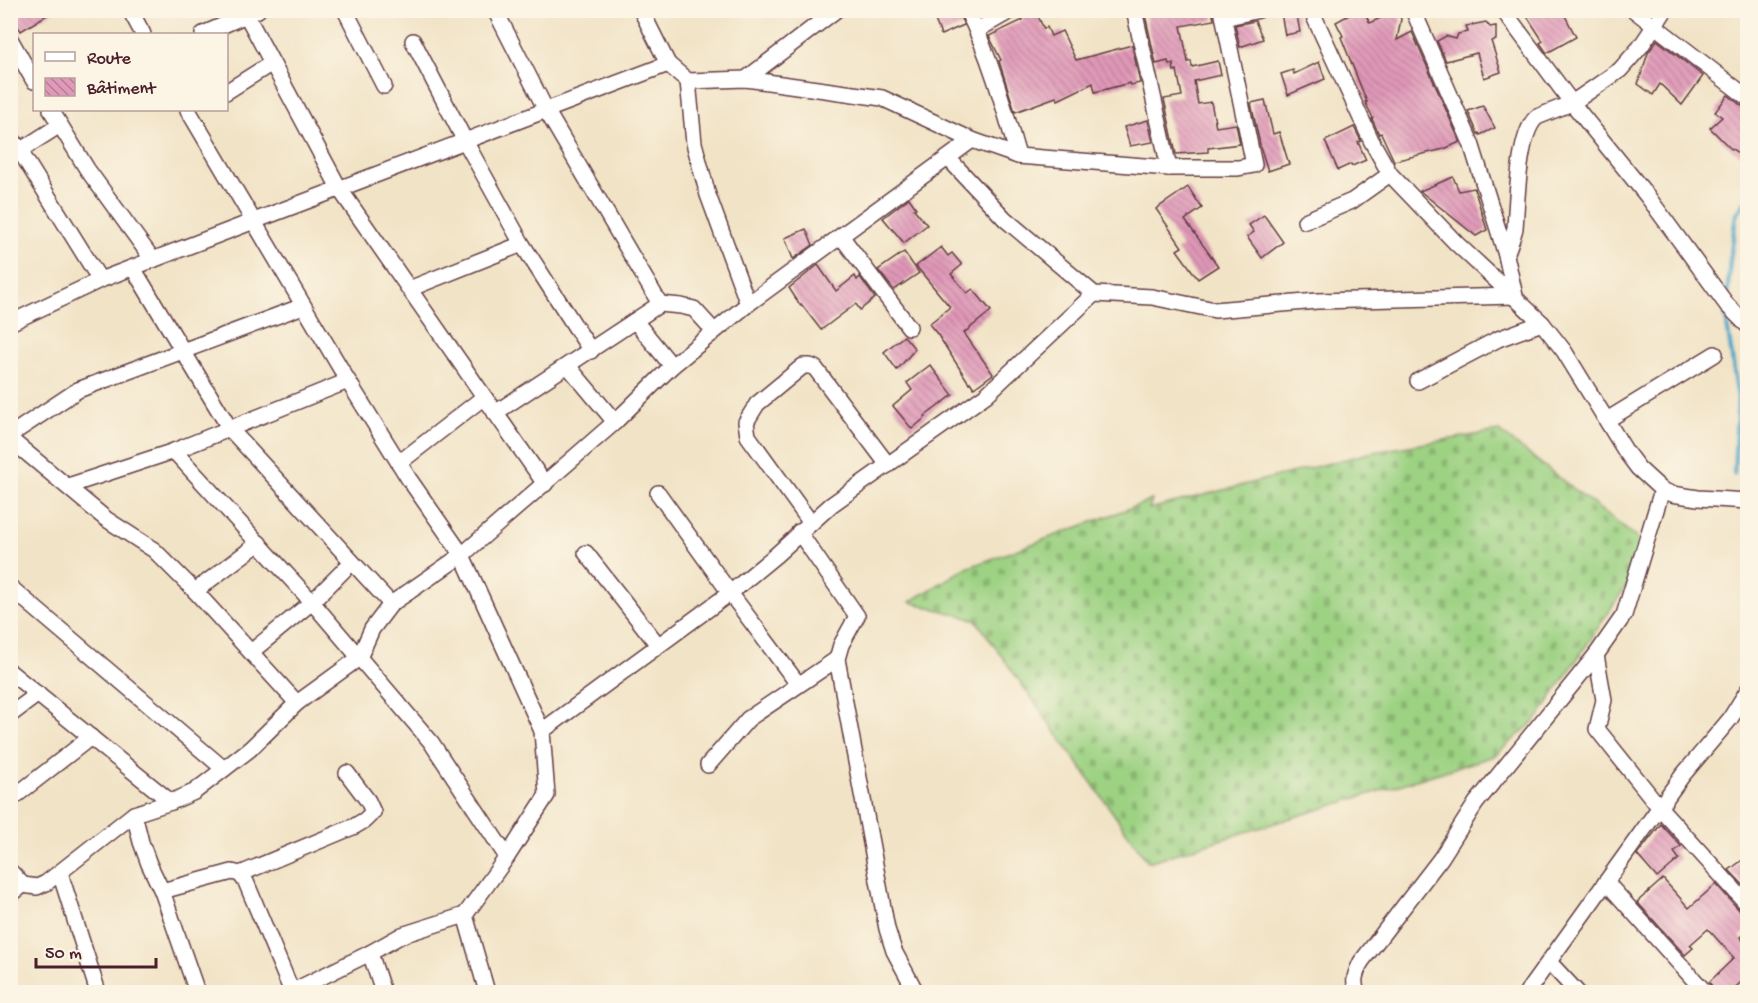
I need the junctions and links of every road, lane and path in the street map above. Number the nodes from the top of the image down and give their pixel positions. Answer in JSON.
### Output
{"nodes":[{"id":1,"x":130,"y":10,"type":"edge"},
{"id":2,"x":345,"y":10,"type":"edge"},
{"id":3,"x":495,"y":10,"type":"edge"},
{"id":4,"x":640,"y":10,"type":"edge"},
{"id":5,"x":836,"y":10,"type":"edge"},
{"id":6,"x":968,"y":10,"type":"edge"},
{"id":7,"x":1012,"y":10,"type":"edge"},
{"id":8,"x":1134,"y":10,"type":"edge"},
{"id":9,"x":1259,"y":10,"type":"edge"},
{"id":10,"x":1311,"y":10,"type":"edge"},
{"id":11,"x":1413,"y":10,"type":"edge"},
{"id":12,"x":1503,"y":10,"type":"edge"},
{"id":13,"x":1634,"y":10,"type":"edge"},
{"id":14,"x":1665,"y":10,"type":"edge"},
{"id":15,"x":252,"y":13,"type":"edge"},
{"id":16,"x":1223,"y":14,"type":"edge"},
{"id":17,"x":1655,"y":27,"type":"junction"},
{"id":18,"x":977,"y":30,"type":"junction"},
{"id":19,"x":142,"y":33,"type":"edge"},
{"id":20,"x":205,"y":33,"type":"edge"},
{"id":21,"x":10,"y":39,"type":"edge"},
{"id":22,"x":413,"y":41,"type":"dead end"},
{"id":23,"x":272,"y":63,"type":"junction"},
{"id":24,"x":669,"y":64,"type":"junction"},
{"id":25,"x":33,"y":79,"type":"edge"},
{"id":26,"x":746,"y":79,"type":"junction"},
{"id":27,"x":688,"y":81,"type":"junction"},
{"id":28,"x":384,"y":86,"type":"dead end"},
{"id":29,"x":228,"y":91,"type":"edge"},
{"id":30,"x":1748,"y":98,"type":"edge"},
{"id":31,"x":1572,"y":103,"type":"junction"},
{"id":32,"x":546,"y":110,"type":"junction"},
{"id":33,"x":52,"y":111,"type":"edge"},
{"id":34,"x":192,"y":111,"type":"edge"},
{"id":35,"x":60,"y":125,"type":"junction"},
{"id":36,"x":10,"y":135,"type":"edge"},
{"id":37,"x":972,"y":140,"type":"junction"},
{"id":38,"x":465,"y":141,"type":"junction"},
{"id":39,"x":15,"y":154,"type":"edge"},
{"id":40,"x":1018,"y":156,"type":"junction"},
{"id":41,"x":948,"y":158,"type":"junction"},
{"id":42,"x":1169,"y":168,"type":"junction"},
{"id":43,"x":1390,"y":174,"type":"junction"},
{"id":44,"x":339,"y":188,"type":"junction"},
{"id":45,"x":254,"y":221,"type":"junction"},
{"id":46,"x":1305,"y":222,"type":"dead end"},
{"id":47,"x":841,"y":236,"type":"junction"},
{"id":48,"x":522,"y":244,"type":"junction"},
{"id":49,"x":1506,"y":255,"type":"junction"},
{"id":50,"x":153,"y":260,"type":"junction"},
{"id":51,"x":133,"y":268,"type":"junction"},
{"id":52,"x":100,"y":280,"type":"junction"},
{"id":53,"x":409,"y":289,"type":"junction"},
{"id":54,"x":1094,"y":294,"type":"junction"},
{"id":55,"x":1515,"y":296,"type":"junction"},
{"id":56,"x":660,"y":304,"type":"junction"},
{"id":57,"x":748,"y":304,"type":"junction"},
{"id":58,"x":303,"y":306,"type":"junction"},
{"id":59,"x":12,"y":319,"type":"edge"},
{"id":60,"x":635,"y":321,"type":"junction"},
{"id":61,"x":1542,"y":322,"type":"junction"},
{"id":62,"x":1748,"y":326,"type":"edge"},
{"id":63,"x":909,"y":327,"type":"dead end"},
{"id":64,"x":714,"y":332,"type":"junction"},
{"id":65,"x":183,"y":351,"type":"junction"},
{"id":66,"x":591,"y":351,"type":"junction"},
{"id":67,"x":1715,"y":354,"type":"dead end"},
{"id":68,"x":568,"y":366,"type":"junction"},
{"id":69,"x":672,"y":366,"type":"junction"},
{"id":70,"x":348,"y":381,"type":"junction"},
{"id":71,"x":1418,"y":381,"type":"dead end"},
{"id":72,"x":484,"y":397,"type":"junction"},
{"id":73,"x":495,"y":413,"type":"junction"},
{"id":74,"x":1607,"y":420,"type":"junction"},
{"id":75,"x":615,"y":422,"type":"junction"},
{"id":76,"x":230,"y":429,"type":"junction"},
{"id":77,"x":10,"y":437,"type":"edge"},
{"id":78,"x":174,"y":452,"type":"junction"},
{"id":79,"x":399,"y":463,"type":"junction"},
{"id":80,"x":888,"y":465,"type":"junction"},
{"id":81,"x":545,"y":484,"type":"junction"},
{"id":82,"x":68,"y":486,"type":"junction"},
{"id":83,"x":1662,"y":490,"type":"junction"},
{"id":84,"x":658,"y":493,"type":"dead end"},
{"id":85,"x":1748,"y":501,"type":"edge"},
{"id":86,"x":805,"y":527,"type":"junction"},
{"id":87,"x":258,"y":543,"type":"junction"},
{"id":88,"x":586,"y":553,"type":"dead end"},
{"id":89,"x":462,"y":555,"type":"junction"},
{"id":90,"x":352,"y":562,"type":"junction"},
{"id":91,"x":10,"y":587,"type":"edge"},
{"id":92,"x":195,"y":591,"type":"junction"},
{"id":93,"x":730,"y":593,"type":"junction"},
{"id":94,"x":312,"y":602,"type":"junction"},
{"id":95,"x":391,"y":603,"type":"junction"},
{"id":96,"x":658,"y":645,"type":"junction"},
{"id":97,"x":251,"y":652,"type":"junction"},
{"id":98,"x":1596,"y":655,"type":"junction"},
{"id":99,"x":359,"y":658,"type":"junction"},
{"id":100,"x":837,"y":659,"type":"junction"},
{"id":101,"x":10,"y":672,"type":"edge"},
{"id":102,"x":798,"y":684,"type":"junction"},
{"id":103,"x":1748,"y":690,"type":"edge"},
{"id":104,"x":38,"y":694,"type":"junction"},
{"id":105,"x":297,"y":703,"type":"junction"},
{"id":106,"x":1748,"y":711,"type":"edge"},
{"id":107,"x":10,"y":715,"type":"edge"},
{"id":108,"x":1730,"y":719,"type":"junction"},
{"id":109,"x":542,"y":731,"type":"junction"},
{"id":110,"x":91,"y":737,"type":"junction"},
{"id":111,"x":708,"y":765,"type":"dead end"},
{"id":112,"x":224,"y":769,"type":"junction"},
{"id":113,"x":347,"y":773,"type":"dead end"},
{"id":114,"x":10,"y":800,"type":"edge"},
{"id":115,"x":171,"y":802,"type":"junction"},
{"id":116,"x":1660,"y":808,"type":"junction"},
{"id":117,"x":134,"y":814,"type":"junction"},
{"id":118,"x":507,"y":857,"type":"junction"},
{"id":119,"x":10,"y":871,"type":"edge"},
{"id":120,"x":60,"y":873,"type":"junction"},
{"id":121,"x":240,"y":874,"type":"junction"},
{"id":122,"x":1606,"y":882,"type":"junction"},
{"id":123,"x":23,"y":885,"type":"junction"},
{"id":124,"x":162,"y":891,"type":"junction"},
{"id":125,"x":10,"y":895,"type":"edge"},
{"id":126,"x":1748,"y":905,"type":"edge"},
{"id":127,"x":465,"y":915,"type":"junction"},
{"id":128,"x":370,"y":953,"type":"junction"},
{"id":129,"x":1549,"y":962,"type":"junction"},
{"id":130,"x":292,"y":992,"type":"edge"},
{"id":131,"x":98,"y":993,"type":"edge"},
{"id":132,"x":198,"y":993,"type":"edge"},
{"id":133,"x":383,"y":993,"type":"edge"},
{"id":134,"x":487,"y":993,"type":"edge"},
{"id":135,"x":916,"y":993,"type":"edge"},
{"id":136,"x":1356,"y":993,"type":"edge"},
{"id":137,"x":1527,"y":993,"type":"edge"},
{"id":138,"x":1577,"y":993,"type":"edge"},
{"id":139,"x":1705,"y":993,"type":"edge"}],
"edges":[{"from":1,"to":19,"type":"street"},
{"from":2,"to":28,"type":"street"},
{"from":3,"to":32,"type":"street"},
{"from":4,"to":24,"type":"street"},
{"from":5,"to":26,"type":"street"},
{"from":6,"to":18,"type":"street"},
{"from":7,"to":18,"type":"street"},
{"from":8,"to":42,"type":"street"},
{"from":9,"to":16,"type":"street"},
{"from":10,"to":43,"type":"street"},
{"from":11,"to":49,"type":"street"},
{"from":12,"to":31,"type":"street"},
{"from":13,"to":17,"type":"street"},
{"from":14,"to":17,"type":"street"},
{"from":15,"to":20,"type":"street"},
{"from":15,"to":23,"type":"street"},
{"from":16,"to":42,"type":"street"},
{"from":17,"to":30,"type":"street"},
{"from":17,"to":31,"type":"street"},
{"from":18,"to":40,"type":"street"},
{"from":21,"to":25,"type":"street"},
{"from":22,"to":38,"type":"street"},
{"from":23,"to":29,"type":"street"},
{"from":23,"to":44,"type":"street"},
{"from":24,"to":27,"type":"street"},
{"from":24,"to":32,"type":"street"},
{"from":26,"to":27,"type":"street"},
{"from":26,"to":37,"type":"street"},
{"from":27,"to":57,"type":"street"},
{"from":31,"to":49,"type":"street"},
{"from":31,"to":62,"type":"street"},
{"from":32,"to":38,"type":"street"},
{"from":32,"to":56,"type":"street"},
{"from":33,"to":35,"type":"street"},
{"from":34,"to":45,"type":"street"},
{"from":35,"to":39,"type":"street"},
{"from":35,"to":50,"type":"street"},
{"from":36,"to":39,"type":"street"},
{"from":37,"to":40,"type":"street"},
{"from":37,"to":41,"type":"street"},
{"from":38,"to":44,"type":"street"},
{"from":38,"to":48,"type":"street"},
{"from":39,"to":52,"type":"street"},
{"from":40,"to":42,"type":"street"},
{"from":41,"to":47,"type":"street"},
{"from":41,"to":54,"type":"street"},
{"from":43,"to":46,"type":"street"},
{"from":43,"to":55,"type":"street"},
{"from":44,"to":45,"type":"street"},
{"from":44,"to":53,"type":"street"},
{"from":45,"to":50,"type":"street"},
{"from":45,"to":58,"type":"street"},
{"from":47,"to":57,"type":"street"},
{"from":47,"to":63,"type":"street"},
{"from":48,"to":53,"type":"street"},
{"from":48,"to":66,"type":"street"},
{"from":49,"to":55,"type":"street"},
{"from":50,"to":51,"type":"street"},
{"from":51,"to":52,"type":"street"},
{"from":51,"to":65,"type":"street"},
{"from":52,"to":59,"type":"street"},
{"from":53,"to":72,"type":"street"},
{"from":54,"to":55,"type":"street"},
{"from":54,"to":80,"type":"street"},
{"from":55,"to":61,"type":"street"},
{"from":56,"to":60,"type":"street"},
{"from":56,"to":64,"type":"street"},
{"from":57,"to":64,"type":"street"},
{"from":58,"to":65,"type":"street"},
{"from":58,"to":70,"type":"street"},
{"from":60,"to":66,"type":"street"},
{"from":60,"to":69,"type":"street"},
{"from":61,"to":71,"type":"street"},
{"from":61,"to":74,"type":"street"},
{"from":64,"to":69,"type":"street"},
{"from":65,"to":76,"type":"street"},
{"from":65,"to":77,"type":"street"},
{"from":66,"to":68,"type":"street"},
{"from":67,"to":74,"type":"street"},
{"from":68,"to":73,"type":"street"},
{"from":68,"to":75,"type":"street"},
{"from":69,"to":75,"type":"street"},
{"from":70,"to":76,"type":"street"},
{"from":70,"to":79,"type":"street"},
{"from":72,"to":73,"type":"street"},
{"from":72,"to":79,"type":"street"},
{"from":73,"to":81,"type":"street"},
{"from":74,"to":83,"type":"street"},
{"from":75,"to":81,"type":"street"},
{"from":76,"to":78,"type":"street"},
{"from":76,"to":90,"type":"street"},
{"from":77,"to":82,"type":"street"},
{"from":78,"to":82,"type":"street"},
{"from":78,"to":87,"type":"street"},
{"from":79,"to":89,"type":"street"},
{"from":80,"to":86,"type":"street"},
{"from":80,"to":86,"type":"street"},
{"from":81,"to":89,"type":"street"},
{"from":82,"to":92,"type":"street"},
{"from":83,"to":85,"type":"street"},
{"from":83,"to":98,"type":"street"},
{"from":84,"to":93,"type":"street"},
{"from":86,"to":93,"type":"street"},
{"from":86,"to":100,"type":"street"},
{"from":87,"to":92,"type":"street"},
{"from":87,"to":94,"type":"street"},
{"from":88,"to":96,"type":"street"},
{"from":89,"to":95,"type":"street"},
{"from":89,"to":109,"type":"street"},
{"from":90,"to":94,"type":"street"},
{"from":90,"to":95,"type":"street"},
{"from":91,"to":112,"type":"street"},
{"from":92,"to":97,"type":"street"},
{"from":93,"to":96,"type":"street"},
{"from":93,"to":102,"type":"street"},
{"from":94,"to":97,"type":"street"},
{"from":94,"to":99,"type":"street"},
{"from":95,"to":99,"type":"street"},
{"from":96,"to":109,"type":"street"},
{"from":97,"to":105,"type":"street"},
{"from":98,"to":116,"type":"street"},
{"from":98,"to":136,"type":"street"},
{"from":99,"to":105,"type":"street"},
{"from":99,"to":118,"type":"street"},
{"from":100,"to":102,"type":"street"},
{"from":100,"to":135,"type":"street"},
{"from":101,"to":104,"type":"street"},
{"from":102,"to":111,"type":"street"},
{"from":103,"to":108,"type":"street"},
{"from":104,"to":107,"type":"street"},
{"from":104,"to":110,"type":"street"},
{"from":105,"to":112,"type":"street"},
{"from":106,"to":108,"type":"street"},
{"from":108,"to":116,"type":"street"},
{"from":109,"to":118,"type":"street"},
{"from":110,"to":114,"type":"street"},
{"from":110,"to":115,"type":"street"},
{"from":112,"to":115,"type":"street"},
{"from":113,"to":121,"type":"street"},
{"from":115,"to":117,"type":"street"},
{"from":116,"to":122,"type":"street"},
{"from":116,"to":126,"type":"street"},
{"from":117,"to":120,"type":"street"},
{"from":117,"to":124,"type":"street"},
{"from":118,"to":127,"type":"street"},
{"from":119,"to":123,"type":"street"},
{"from":120,"to":123,"type":"street"},
{"from":120,"to":131,"type":"street"},
{"from":121,"to":124,"type":"street"},
{"from":121,"to":130,"type":"street"},
{"from":122,"to":129,"type":"street"},
{"from":122,"to":139,"type":"street"},
{"from":123,"to":125,"type":"street"},
{"from":124,"to":132,"type":"street"},
{"from":127,"to":128,"type":"street"},
{"from":127,"to":134,"type":"street"},
{"from":128,"to":130,"type":"street"},
{"from":128,"to":133,"type":"street"},
{"from":129,"to":137,"type":"street"},
{"from":129,"to":138,"type":"street"}]}
